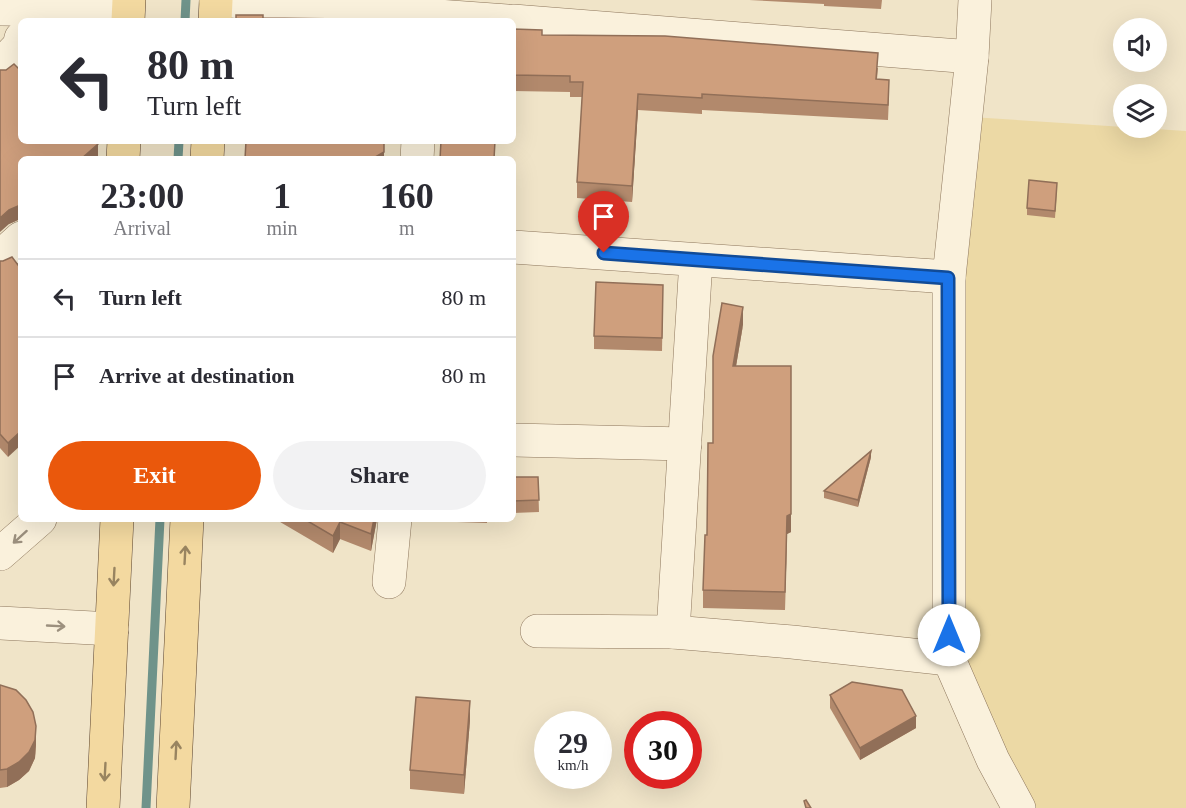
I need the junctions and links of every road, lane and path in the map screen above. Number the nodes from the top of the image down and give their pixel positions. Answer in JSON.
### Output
{"nodes":[{"id":1,"x":216,"y":0,"type":"edge"},
{"id":2,"x":975,"y":0,"type":"edge"},
{"id":3,"x":128,"y":10,"type":"edge"},
{"id":4,"x":420,"y":12,"type":"edge"},
{"id":5,"x":12,"y":16,"type":"edge"},
{"id":6,"x":215,"y":18,"type":"edge"},
{"id":7,"x":478,"y":18,"type":"edge"},
{"id":8,"x":516,"y":21,"type":"edge"},
{"id":9,"x":18,"y":42,"type":"edge"},
{"id":10,"x":18,"y":47,"type":"edge"},
{"id":11,"x":972,"y":57,"type":"junction"},
{"id":12,"x":0,"y":66,"type":"edge"},
{"id":13,"x":18,"y":241,"type":"edge"},
{"id":14,"x":516,"y":247,"type":"edge"},
{"id":15,"x":0,"y":257,"type":"edge"},
{"id":16,"x":696,"y":260,"type":"junction"},
{"id":17,"x":948,"y":278,"type":"junction"},
{"id":18,"x":516,"y":440,"type":"edge"},
{"id":19,"x":685,"y":444,"type":"junction"},
{"id":20,"x":37,"y":522,"type":"edge"},
{"id":21,"x":117,"y":522,"type":"edge"},
{"id":22,"x":187,"y":522,"type":"edge"},
{"id":23,"x":396,"y":522,"type":"edge"},
{"id":24,"x":0,"y":554,"type":"edge"},
{"id":25,"x":388,"y":582,"type":"dead end"},
{"id":26,"x":0,"y":624,"type":"edge"},
{"id":27,"x":112,"y":629,"type":"junction"},
{"id":28,"x":537,"y":631,"type":"dead end"},
{"id":29,"x":673,"y":632,"type":"junction"},
{"id":30,"x":949,"y":659,"type":"junction"},
{"id":31,"x":103,"y":808,"type":"edge"},
{"id":32,"x":173,"y":808,"type":"edge"},
{"id":33,"x":1019,"y":808,"type":"edge"}],
"edges":[{"from":1,"to":4,"type":"street"},
{"from":1,"to":6,"type":"main road"},
{"from":2,"to":11,"type":"street"},
{"from":3,"to":5,"type":"street"},
{"from":4,"to":7,"type":"street"},
{"from":5,"to":9,"type":"street"},
{"from":8,"to":11,"type":"street"},
{"from":10,"to":12,"type":"street"},
{"from":11,"to":17,"type":"street"},
{"from":13,"to":15,"type":"street"},
{"from":14,"to":16,"type":"street"},
{"from":16,"to":17,"type":"street"},
{"from":16,"to":19,"type":"street"},
{"from":17,"to":30,"type":"street"},
{"from":18,"to":19,"type":"street"},
{"from":19,"to":29,"type":"street"},
{"from":20,"to":24,"type":"street","one_way":true},
{"from":21,"to":27,"type":"main road","one_way":true},
{"from":32,"to":22,"type":"main road","one_way":true},
{"from":23,"to":25,"type":"street"},
{"from":26,"to":27,"type":"street","one_way":true},
{"from":27,"to":31,"type":"main road","one_way":true},
{"from":28,"to":29,"type":"street"},
{"from":29,"to":30,"type":"street"},
{"from":30,"to":33,"type":"street"}]}
